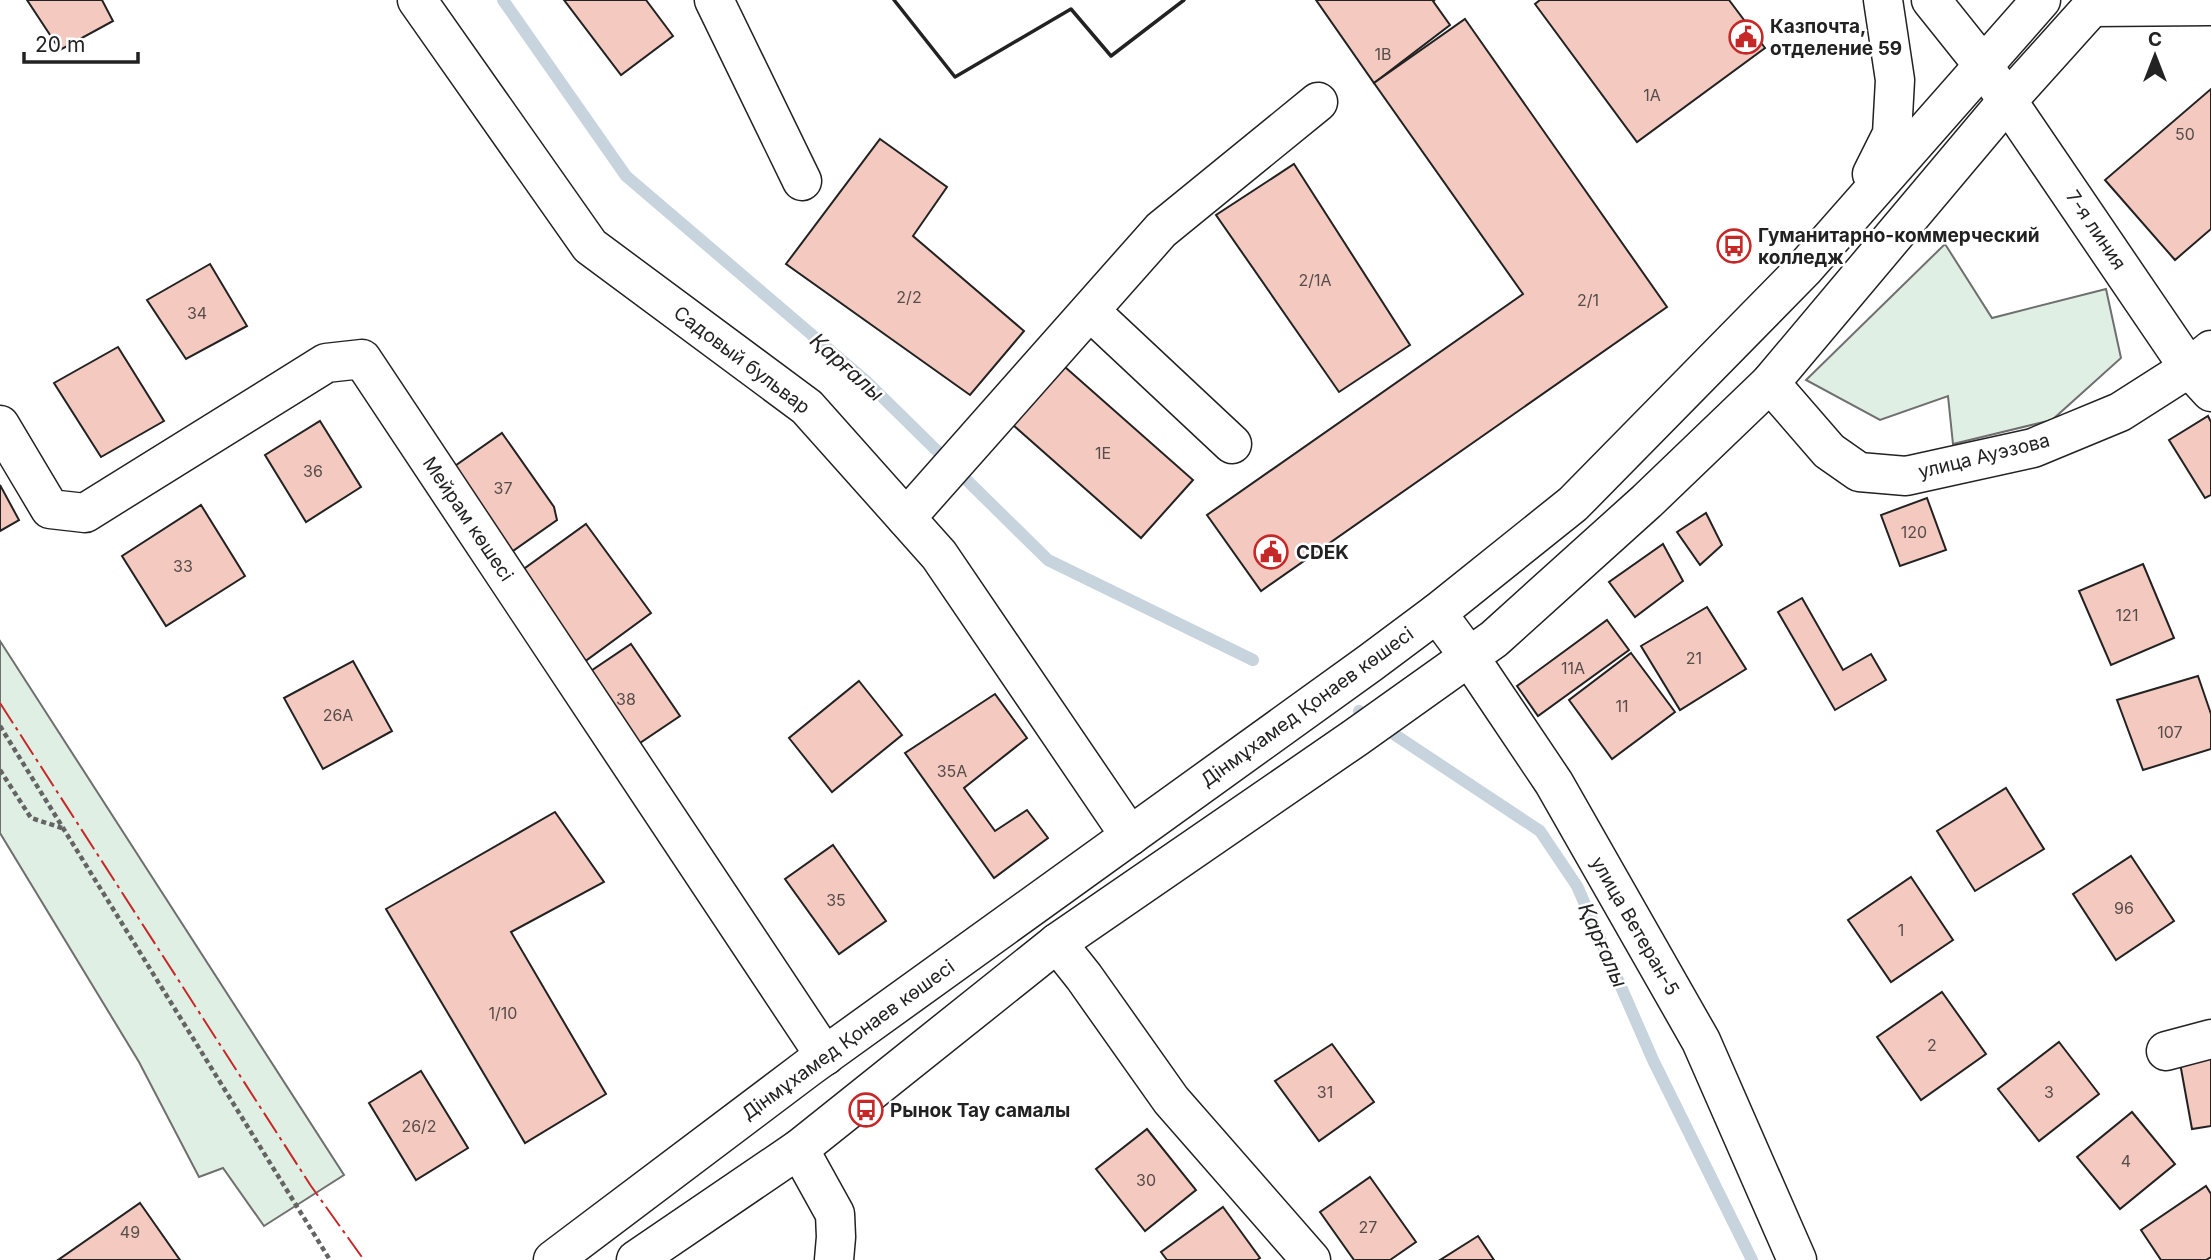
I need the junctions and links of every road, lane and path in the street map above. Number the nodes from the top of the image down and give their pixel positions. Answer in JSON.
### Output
{"nodes":[{"id":1,"x":417,"y":0,"type":"edge"},
{"id":2,"x":714,"y":0,"type":"edge"},
{"id":3,"x":1883,"y":0,"type":"edge"},
{"id":4,"x":1931,"y":0,"type":"edge"},
{"id":5,"x":2040,"y":1,"type":"edge"},
{"id":6,"x":2095,"y":4,"type":"edge"},
{"id":7,"x":2211,"y":6,"type":"edge"},
{"id":8,"x":1983,"y":65,"type":"junction"},
{"id":9,"x":2008,"y":100,"type":"junction"},
{"id":10,"x":1318,"y":102,"type":"dead end"},
{"id":11,"x":802,"y":181,"type":"dead end"},
{"id":12,"x":1804,"y":269,"type":"junction"},
{"id":13,"x":1090,"y":311,"type":"junction"},
{"id":14,"x":2204,"y":370,"type":"edge"},
{"id":15,"x":1770,"y":383,"type":"junction"},
{"id":16,"x":0,"y":425,"type":"edge"},
{"id":17,"x":1232,"y":444,"type":"dead end"},
{"id":18,"x":906,"y":519,"type":"junction"},
{"id":19,"x":1437,"y":613,"type":"junction"},
{"id":20,"x":1470,"y":658,"type":"junction"},
{"id":21,"x":0,"y":726,"type":"edge"},
{"id":22,"x":0,"y":770,"type":"edge"},
{"id":23,"x":63,"y":828,"type":"junction"},
{"id":24,"x":1130,"y":836,"type":"junction"},
{"id":25,"x":1057,"y":943,"type":"junction"},
{"id":26,"x":2211,"y":1039,"type":"edge"},
{"id":27,"x":2166,"y":1051,"type":"dead end"},
{"id":28,"x":825,"y":1056,"type":"junction"},
{"id":29,"x":799,"y":1149,"type":"junction"},
{"id":30,"x":330,"y":1260,"type":"edge"},
{"id":31,"x":553,"y":1260,"type":"edge"},
{"id":32,"x":636,"y":1260,"type":"edge"},
{"id":33,"x":834,"y":1260,"type":"edge"},
{"id":34,"x":1311,"y":1260,"type":"edge"},
{"id":35,"x":1797,"y":1260,"type":"edge"}],
"edges":[{"from":1,"to":18,"type":"street","name":"Садовый бульвар"},
{"from":2,"to":11,"type":"street"},
{"from":3,"to":12,"type":"street"},
{"from":4,"to":8,"type":"street","name":"7-я линия"},
{"from":5,"to":8,"type":"street","name":"Дінмұхамед Қонаев көшесі"},
{"from":6,"to":7,"type":"street"},
{"from":6,"to":9,"type":"street"},
{"from":8,"to":9,"type":"street","name":"7-я линия"},
{"from":8,"to":12,"type":"street","name":"Дінмұхамед Қонаев көшесі"},
{"from":9,"to":14,"type":"street","name":"7-я линия"},
{"from":9,"to":15,"type":"street"},
{"from":10,"to":13,"type":"street"},
{"from":12,"to":19,"type":"street","name":"Дінмұхамед Қонаев көшесі"},
{"from":13,"to":17,"type":"street"},
{"from":13,"to":18,"type":"street"},
{"from":14,"to":15,"type":"street","name":"улица Ауэзова"},
{"from":15,"to":20,"type":"street"},
{"from":16,"to":28,"type":"street","name":"Мейрам көшесі"},
{"from":18,"to":24,"type":"street","name":"Садовый бульвар"},
{"from":19,"to":20,"type":"street","name":"улица Ветеран-5"},
{"from":19,"to":24,"type":"street","name":"Дінмұхамед Қонаев көшесі"},
{"from":20,"to":25,"type":"street"},
{"from":20,"to":35,"type":"street","name":"улица Ветеран-5"},
{"from":21,"to":23,"type":"path"},
{"from":22,"to":23,"type":"path"},
{"from":23,"to":30,"type":"path"},
{"from":24,"to":28,"type":"street","name":"Дінмұхамед Қонаев көшесі"},
{"from":25,"to":29,"type":"street"},
{"from":25,"to":34,"type":"street"},
{"from":26,"to":27,"type":"street"},
{"from":28,"to":31,"type":"street","name":"Дінмұхамед Қонаев көшесі"},
{"from":29,"to":32,"type":"street"},
{"from":29,"to":33,"type":"street"}]}
